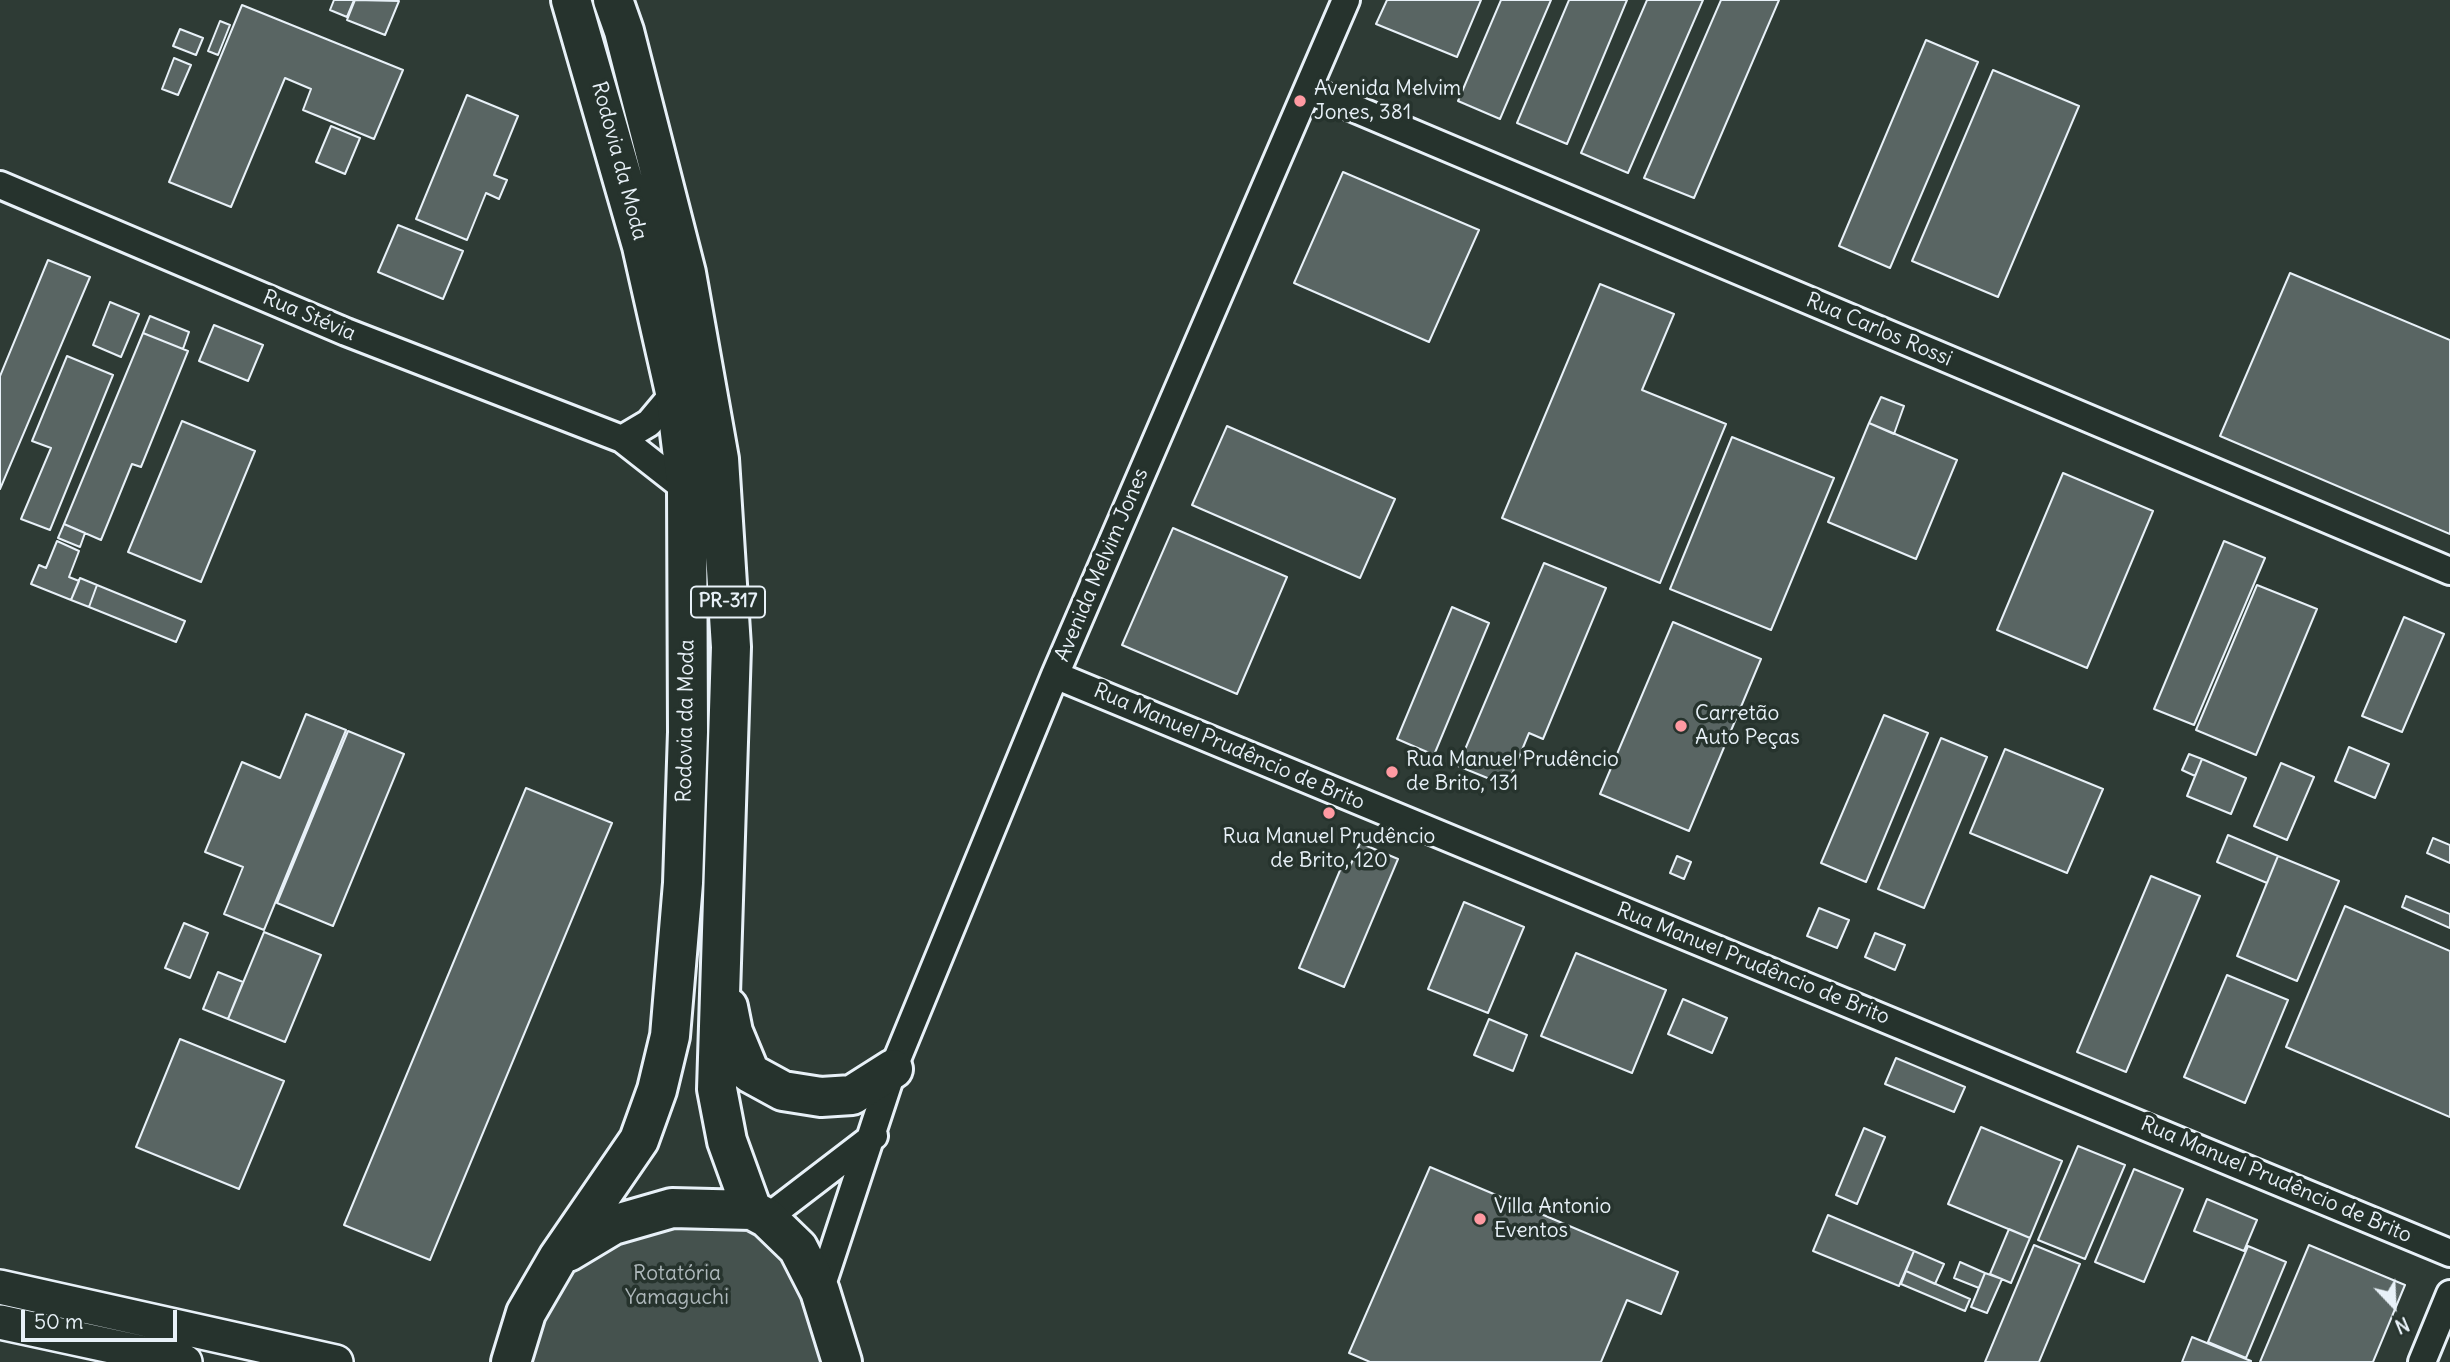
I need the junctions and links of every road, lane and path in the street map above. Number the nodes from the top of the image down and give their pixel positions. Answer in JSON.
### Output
{"nodes":[{"id":1,"x":571,"y":0,"type":"edge"},
{"id":2,"x":613,"y":0,"type":"edge"},
{"id":3,"x":1346,"y":0,"type":"edge"},
{"id":4,"x":1308,"y":89,"type":"junction"},
{"id":5,"x":0,"y":185,"type":"edge"},
{"id":6,"x":675,"y":392,"type":"junction"},
{"id":7,"x":622,"y":439,"type":"junction"},
{"id":8,"x":687,"y":490,"type":"junction"},
{"id":9,"x":2450,"y":572,"type":"edge"},
{"id":10,"x":1055,"y":675,"type":"junction"},
{"id":11,"x":719,"y":963,"type":"junction"},
{"id":12,"x":894,"y":1069,"type":"junction"},
{"id":13,"x":874,"y":1136,"type":"junction"},
{"id":14,"x":759,"y":1214,"type":"junction"},
{"id":15,"x":2450,"y":1253,"type":"edge"},
{"id":16,"x":558,"y":1258,"type":"junction"},
{"id":17,"x":0,"y":1287,"type":"edge"},
{"id":18,"x":820,"y":1291,"type":"junction"},
{"id":19,"x":2450,"y":1294,"type":"edge"},
{"id":20,"x":0,"y":1322,"type":"edge"},
{"id":21,"x":185,"y":1362,"type":"edge"},
{"id":22,"x":336,"y":1362,"type":"edge"},
{"id":23,"x":511,"y":1362,"type":"edge"},
{"id":24,"x":842,"y":1362,"type":"edge"},
{"id":25,"x":2422,"y":1362,"type":"edge"}],
"edges":[{"from":1,"to":6,"type":"highway","name":"Rodovia da Moda","number":"PR-317"},
{"from":2,"to":11,"type":"highway","name":"Rodovia da Moda","number":"PR-317"},
{"from":3,"to":4,"type":"street","name":"Avenida Melvim Jones"},
{"from":4,"to":9,"type":"street","name":"Rua Carlos Rossi"},
{"from":4,"to":10,"type":"street","name":"Avenida Melvim Jones"},
{"from":5,"to":7,"type":"street","name":"Rua Stévia"},
{"from":6,"to":7,"type":"street"},
{"from":6,"to":8,"type":"highway","name":"Rodovia da Moda","number":"PR-317"},
{"from":7,"to":8,"type":"street","name":"Rua Stévia"},
{"from":8,"to":16,"type":"highway","name":"Rodovia da Moda","number":"PR-317"},
{"from":10,"to":12,"type":"street","name":"Avenida Melvim Jones"},
{"from":10,"to":15,"type":"street","name":"Rua Manuel Prudêncio de Brito"},
{"from":11,"to":12,"type":"highway"},
{"from":11,"to":14,"type":"highway","name":"Rodovia da Moda","number":"PR-317"},
{"from":12,"to":13,"type":"street","name":"Avenida Melvim Jones"},
{"from":13,"to":14,"type":"street"},
{"from":13,"to":18,"type":"street","name":"Avenida Melvim Jones"},
{"from":14,"to":16,"type":"highway"},
{"from":14,"to":18,"type":"highway"},
{"from":16,"to":23,"type":"highway"},
{"from":17,"to":22,"type":"main road"},
{"from":18,"to":24,"type":"highway"},
{"from":19,"to":25,"type":"street"},
{"from":20,"to":21,"type":"main road"}]}
